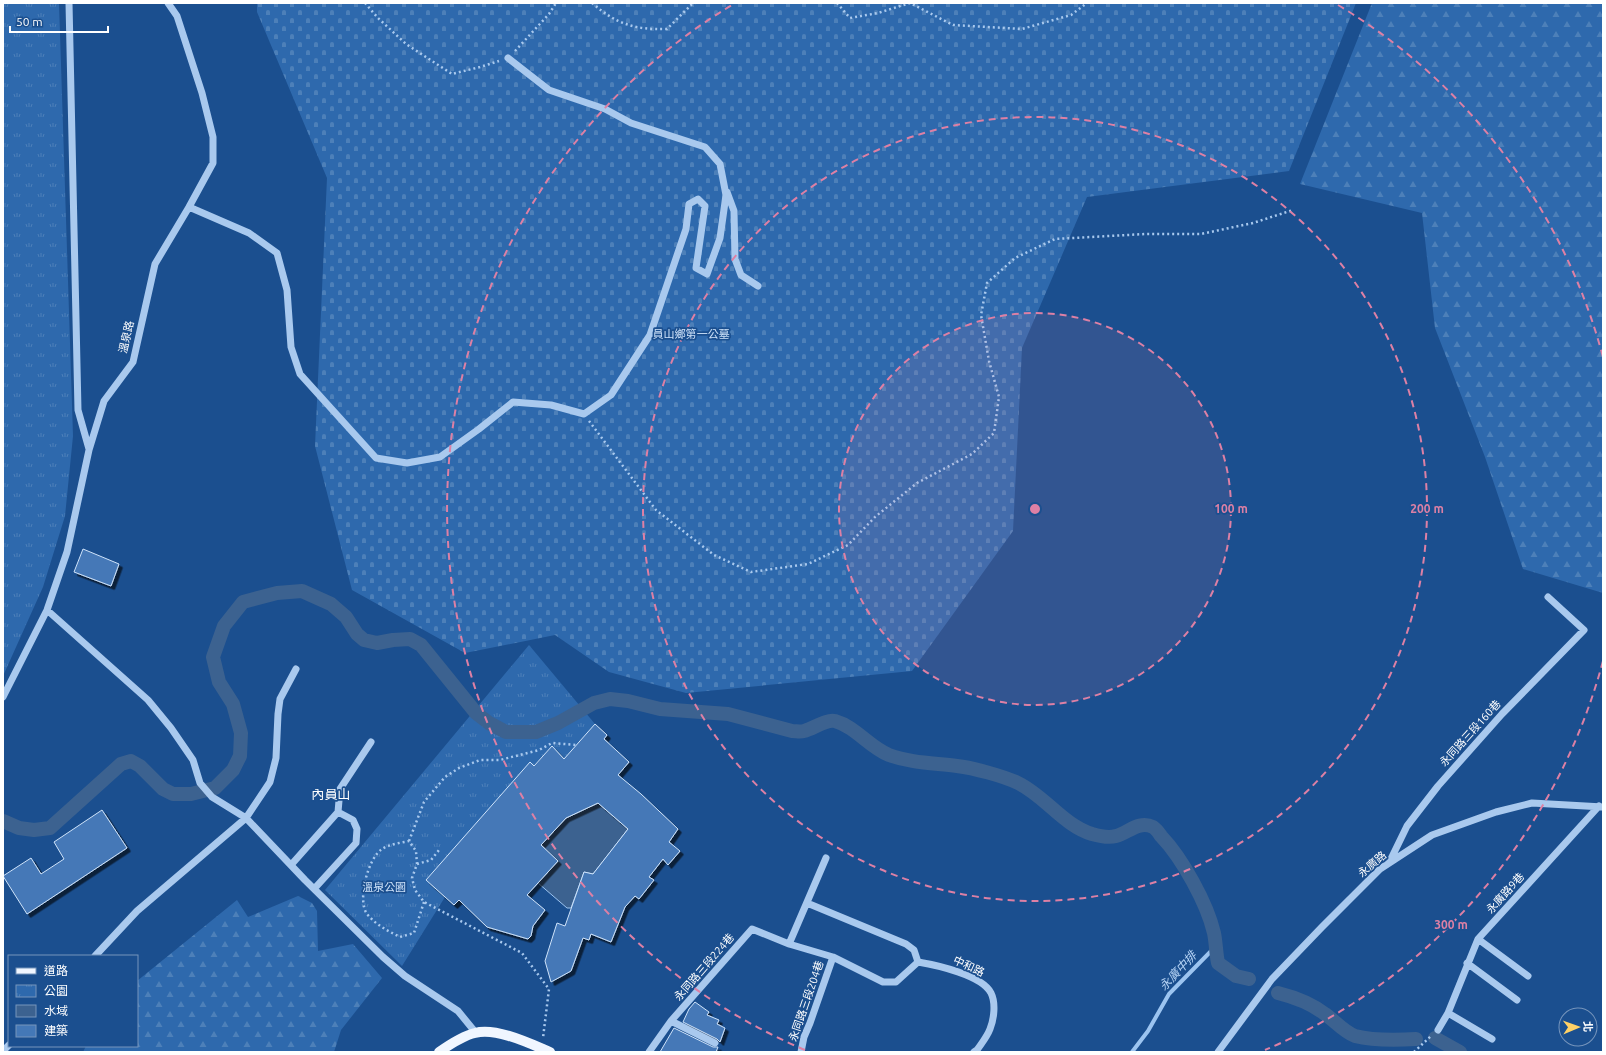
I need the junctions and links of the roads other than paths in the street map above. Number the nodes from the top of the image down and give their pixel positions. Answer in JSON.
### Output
{"nodes":[{"id":1,"x":69,"y":3,"type":"edge"},
{"id":2,"x":168,"y":3,"type":"edge"},
{"id":3,"x":508,"y":58,"type":"road end"},
{"id":4,"x":724,"y":182,"type":"junction"},
{"id":5,"x":189,"y":207,"type":"junction"},
{"id":6,"x":758,"y":286,"type":"dead end"},
{"id":7,"x":89,"y":450,"type":"junction"},
{"id":8,"x":1548,"y":597,"type":"dead end"},
{"id":9,"x":47,"y":610,"type":"junction"},
{"id":10,"x":296,"y":669,"type":"dead end"},
{"id":11,"x":3,"y":697,"type":"edge"},
{"id":12,"x":371,"y":742,"type":"dead end"},
{"id":13,"x":1601,"y":807,"type":"edge"},
{"id":14,"x":338,"y":812,"type":"junction"},
{"id":15,"x":246,"y":818,"type":"junction"},
{"id":16,"x":826,"y":858,"type":"dead end"},
{"id":17,"x":1389,"y":863,"type":"junction"},
{"id":18,"x":291,"y":866,"type":"junction"},
{"id":19,"x":314,"y":888,"type":"junction"},
{"id":20,"x":807,"y":903,"type":"junction"},
{"id":21,"x":1478,"y":939,"type":"junction"},
{"id":22,"x":789,"y":944,"type":"junction"},
{"id":23,"x":96,"y":955,"type":"edge"},
{"id":24,"x":833,"y":957,"type":"junction"},
{"id":25,"x":918,"y":962,"type":"junction"},
{"id":26,"x":1467,"y":963,"type":"junction"},
{"id":27,"x":1528,"y":976,"type":"dead end"},
{"id":28,"x":1517,"y":1000,"type":"dead end"},
{"id":29,"x":1448,"y":1013,"type":"junction"},
{"id":30,"x":671,"y":1021,"type":"junction"},
{"id":31,"x":1438,"y":1030,"type":"dead end"},
{"id":32,"x":476,"y":1033,"type":"junction"},
{"id":33,"x":1492,"y":1040,"type":"dead end"},
{"id":34,"x":715,"y":1043,"type":"dead end"},
{"id":35,"x":546,"y":1050,"type":"edge"},
{"id":36,"x":439,"y":1052,"type":"edge"},
{"id":37,"x":649,"y":1052,"type":"edge"},
{"id":38,"x":801,"y":1052,"type":"edge"},
{"id":39,"x":974,"y":1052,"type":"edge"},
{"id":40,"x":1218,"y":1052,"type":"edge"}],
"edges":[{"from":1,"to":7,"type":"street"},
{"from":2,"to":5,"type":"street","name":"溫泉路"},
{"from":3,"to":4,"type":"street"},
{"from":4,"to":5,"type":"street"},
{"from":4,"to":6,"type":"street"},
{"from":5,"to":7,"type":"street","name":"溫泉路"},
{"from":7,"to":9,"type":"street","name":"溫泉路"},
{"from":8,"to":17,"type":"street","name":"永同路三段160巷"},
{"from":9,"to":11,"type":"street","name":"溫泉路"},
{"from":9,"to":15,"type":"street"},
{"from":10,"to":15,"type":"street"},
{"from":12,"to":14,"type":"street"},
{"from":13,"to":17,"type":"street","name":"永廣路"},
{"from":13,"to":21,"type":"street","name":"永廣路9巷"},
{"from":14,"to":18,"type":"street"},
{"from":14,"to":19,"type":"street"},
{"from":15,"to":18,"type":"street"},
{"from":15,"to":23,"type":"street"},
{"from":16,"to":20,"type":"street"},
{"from":17,"to":40,"type":"street","name":"永廣路"},
{"from":18,"to":19,"type":"street"},
{"from":19,"to":32,"type":"street"},
{"from":20,"to":22,"type":"street"},
{"from":20,"to":25,"type":"street"},
{"from":21,"to":26,"type":"street","name":"永廣路9巷"},
{"from":21,"to":27,"type":"street"},
{"from":22,"to":24,"type":"street"},
{"from":22,"to":30,"type":"street","name":"永同路三段224巷"},
{"from":24,"to":25,"type":"street"},
{"from":24,"to":38,"type":"street","name":"永同路三段204巷"},
{"from":25,"to":39,"type":"street","name":"中和路"},
{"from":26,"to":28,"type":"street"},
{"from":26,"to":29,"type":"street","name":"永廣路9巷"},
{"from":29,"to":31,"type":"street","name":"永廣路9巷"},
{"from":29,"to":33,"type":"street"},
{"from":30,"to":34,"type":"street"},
{"from":30,"to":37,"type":"street","name":"永同路三段224巷"},
{"from":32,"to":35,"type":"main road"},
{"from":32,"to":36,"type":"main road"}]}
